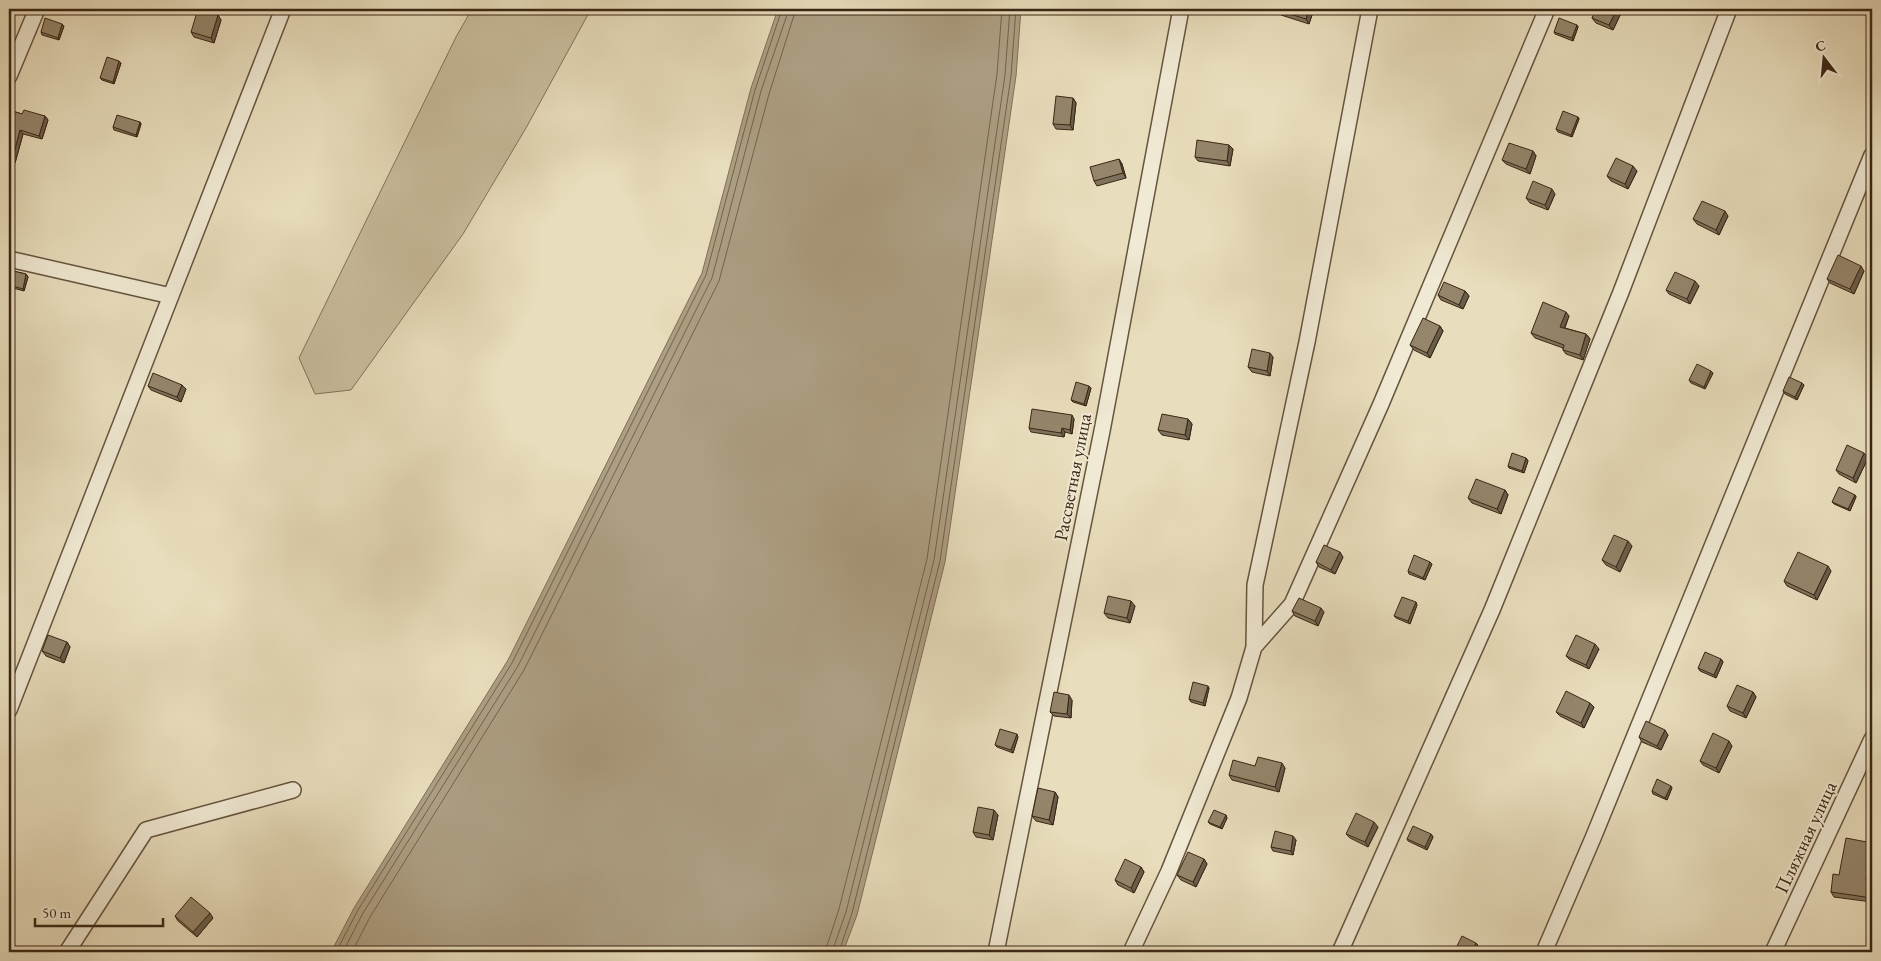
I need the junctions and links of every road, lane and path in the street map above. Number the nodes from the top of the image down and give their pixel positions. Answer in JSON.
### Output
{"nodes":[{"id":1,"x":37,"y":9,"type":"edge"},
{"id":2,"x":283,"y":9,"type":"edge"},
{"id":3,"x":1181,"y":9,"type":"edge"},
{"id":4,"x":1370,"y":9,"type":"edge"},
{"id":5,"x":1548,"y":9,"type":"edge"},
{"id":6,"x":1729,"y":9,"type":"edge"},
{"id":7,"x":9,"y":76,"type":"edge"},
{"id":8,"x":1872,"y":155,"type":"edge"},
{"id":9,"x":9,"y":259,"type":"edge"},
{"id":10,"x":172,"y":296,"type":"junction"},
{"id":11,"x":1254,"y":647,"type":"junction"},
{"id":12,"x":9,"y":710,"type":"edge"},
{"id":13,"x":1872,"y":738,"type":"edge"},
{"id":14,"x":293,"y":790,"type":"dead end"},
{"id":15,"x":68,"y":952,"type":"edge"},
{"id":16,"x":996,"y":952,"type":"edge"},
{"id":17,"x":1132,"y":952,"type":"edge"},
{"id":18,"x":1340,"y":952,"type":"edge"},
{"id":19,"x":1544,"y":952,"type":"edge"},
{"id":20,"x":1773,"y":952,"type":"edge"}],
"edges":[{"from":1,"to":7,"type":"street"},
{"from":2,"to":10,"type":"street"},
{"from":3,"to":16,"type":"street","name":"Рассветная улица"},
{"from":4,"to":11,"type":"street"},
{"from":5,"to":11,"type":"street"},
{"from":6,"to":18,"type":"street"},
{"from":8,"to":19,"type":"street"},
{"from":9,"to":10,"type":"street"},
{"from":10,"to":12,"type":"street"},
{"from":11,"to":17,"type":"street"},
{"from":13,"to":20,"type":"street","name":"Пляжная улица"},
{"from":14,"to":15,"type":"street"}]}
